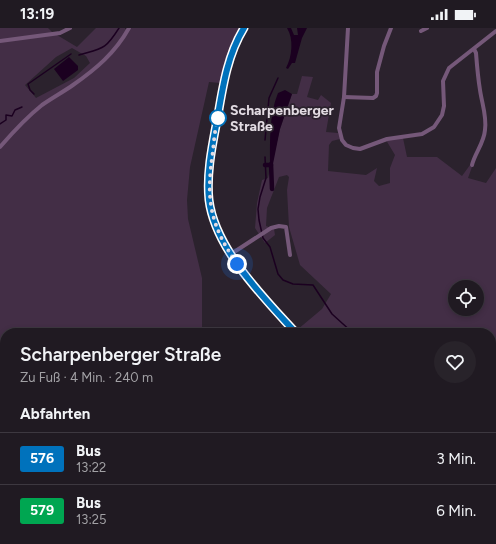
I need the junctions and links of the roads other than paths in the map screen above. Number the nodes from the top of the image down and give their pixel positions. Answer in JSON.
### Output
{"nodes":[{"id":1,"x":70,"y":28,"type":"edge"},
{"id":2,"x":129,"y":28,"type":"edge"},
{"id":3,"x":244,"y":28,"type":"edge"},
{"id":4,"x":348,"y":28,"type":"edge"},
{"id":5,"x":391,"y":28,"type":"edge"},
{"id":6,"x":427,"y":28,"type":"edge"},
{"id":7,"x":422,"y":31,"type":"dead end"},
{"id":8,"x":496,"y":31,"type":"edge"},
{"id":9,"x":0,"y":41,"type":"edge"},
{"id":10,"x":474,"y":49,"type":"junction"},
{"id":11,"x":344,"y":97,"type":"junction"},
{"id":12,"x":0,"y":147,"type":"edge"},
{"id":13,"x":472,"y":165,"type":"dead end"},
{"id":14,"x":231,"y":254,"type":"junction"},
{"id":15,"x":290,"y":255,"type":"dead end"},
{"id":16,"x":292,"y":328,"type":"edge"}],
"edges":[{"from":1,"to":9,"type":"street"},
{"from":2,"to":12,"type":"street"},
{"from":3,"to":14,"type":"main road"},
{"from":4,"to":11,"type":"street"},
{"from":5,"to":11,"type":"street"},
{"from":6,"to":7,"type":"street"},
{"from":8,"to":10,"type":"street"},
{"from":10,"to":11,"type":"street"},
{"from":10,"to":13,"type":"street"},
{"from":14,"to":15,"type":"street"},
{"from":14,"to":16,"type":"main road"}]}
